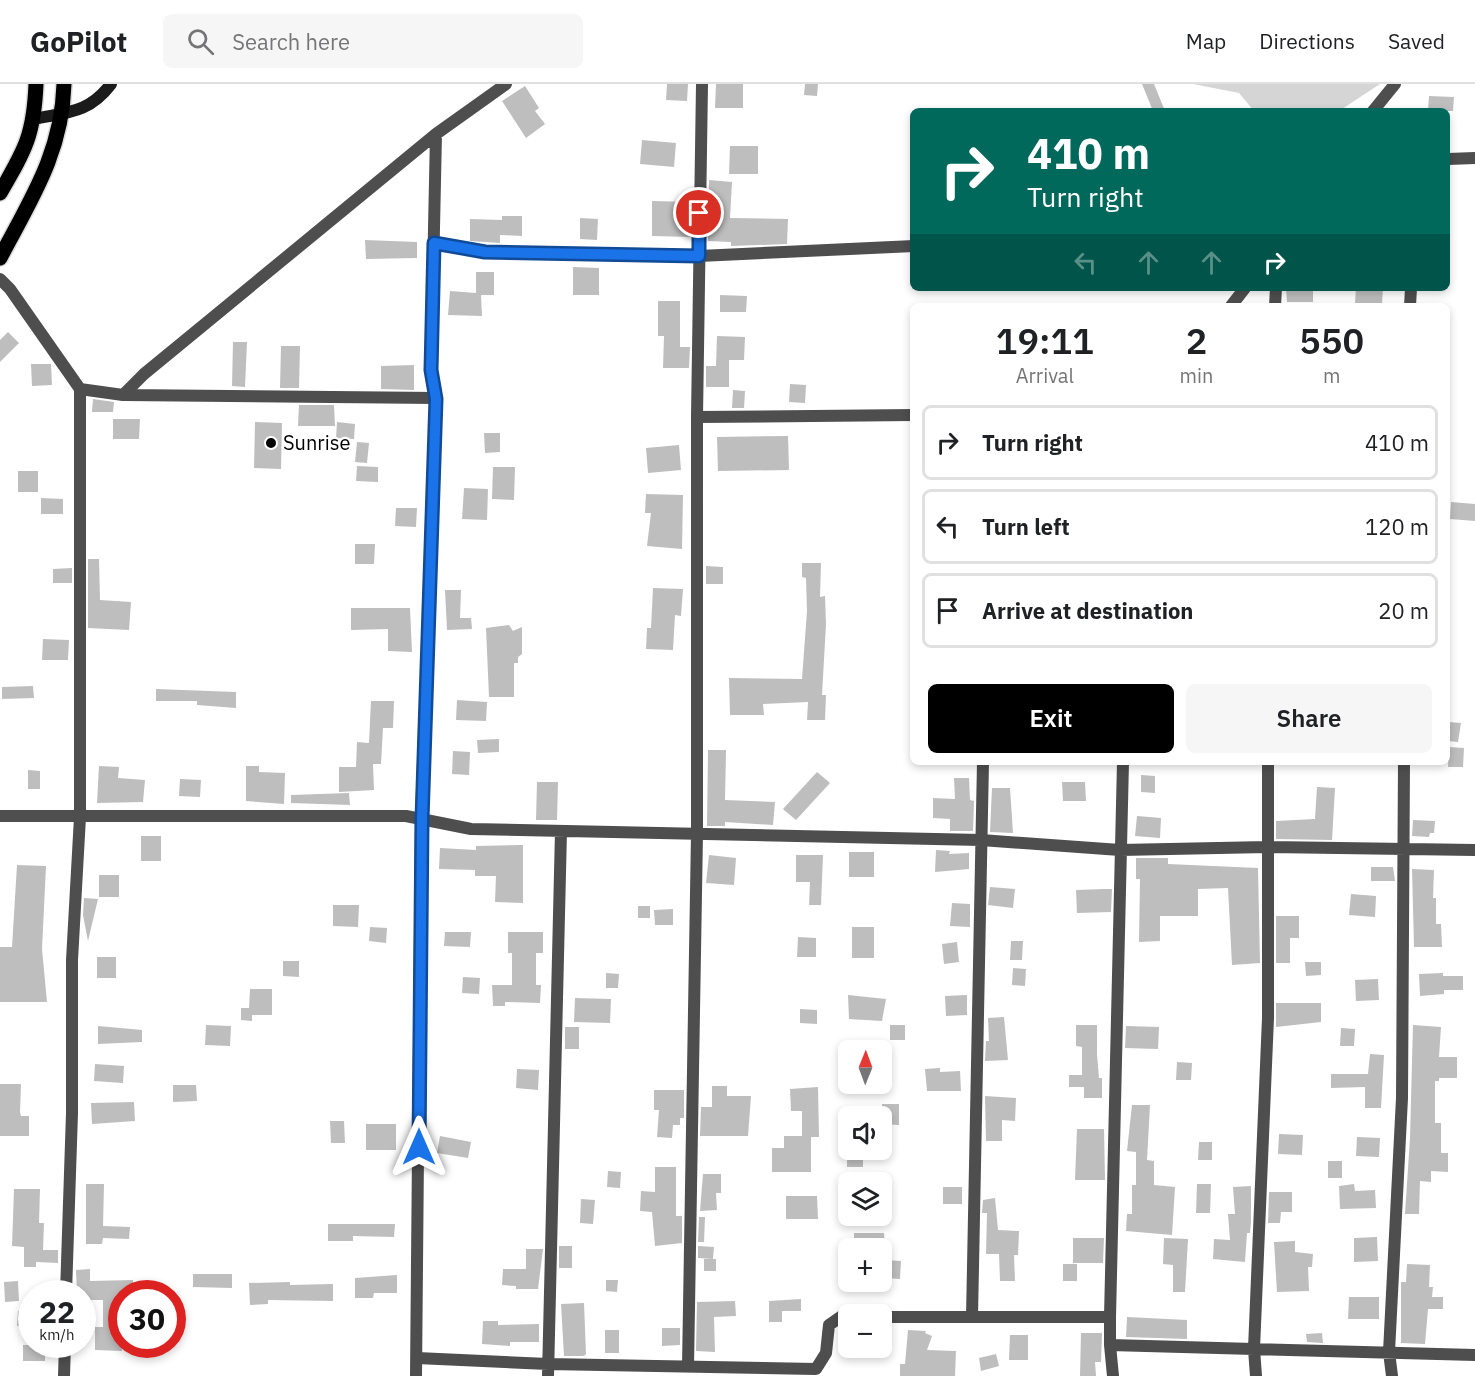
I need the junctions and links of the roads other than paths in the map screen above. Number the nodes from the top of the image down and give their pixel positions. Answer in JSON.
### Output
{"nodes":[{"id":1,"x":36,"y":84,"type":"edge"},
{"id":2,"x":64,"y":84,"type":"edge"},
{"id":3,"x":111,"y":84,"type":"edge"},
{"id":4,"x":506,"y":84,"type":"edge"},
{"id":5,"x":702,"y":84,"type":"edge"},
{"id":6,"x":1395,"y":84,"type":"edge"},
{"id":7,"x":1375,"y":108,"type":"edge"},
{"id":8,"x":63,"y":114,"type":"junction"},
{"id":9,"x":34,"y":119,"type":"junction"},
{"id":10,"x":436,"y":135,"type":"junction"},
{"id":11,"x":1475,"y":158,"type":"edge"},
{"id":12,"x":1450,"y":159,"type":"edge"},
{"id":13,"x":0,"y":193,"type":"edge"},
{"id":14,"x":434,"y":243,"type":"junction"},
{"id":15,"x":910,"y":246,"type":"edge"},
{"id":16,"x":699,"y":256,"type":"junction"},
{"id":17,"x":0,"y":258,"type":"edge"},
{"id":18,"x":0,"y":279,"type":"edge"},
{"id":19,"x":1243,"y":291,"type":"edge"},
{"id":20,"x":1233,"y":303,"type":"edge"},
{"id":21,"x":80,"y":389,"type":"junction"},
{"id":22,"x":123,"y":394,"type":"junction"},
{"id":23,"x":436,"y":399,"type":"junction"},
{"id":24,"x":910,"y":415,"type":"edge"},
{"id":25,"x":697,"y":417,"type":"junction"},
{"id":26,"x":983,"y":765,"type":"edge"},
{"id":27,"x":1123,"y":765,"type":"edge"},
{"id":28,"x":1268,"y":765,"type":"edge"},
{"id":29,"x":1404,"y":765,"type":"edge"},
{"id":30,"x":0,"y":816,"type":"edge"},
{"id":31,"x":80,"y":817,"type":"junction"},
{"id":32,"x":422,"y":819,"type":"junction"},
{"id":33,"x":561,"y":831,"type":"junction"},
{"id":34,"x":697,"y":834,"type":"junction"},
{"id":35,"x":981,"y":840,"type":"junction"},
{"id":36,"x":1267,"y":847,"type":"junction"},
{"id":37,"x":1120,"y":850,"type":"junction"},
{"id":38,"x":1403,"y":850,"type":"junction"},
{"id":39,"x":1475,"y":850,"type":"edge"},
{"id":40,"x":66,"y":1280,"type":"edge"},
{"id":41,"x":892,"y":1317,"type":"edge"},
{"id":42,"x":972,"y":1317,"type":"junction"},
{"id":43,"x":1110,"y":1317,"type":"junction"},
{"id":44,"x":838,"y":1319,"type":"edge"},
{"id":45,"x":1110,"y":1345,"type":"junction"},
{"id":46,"x":1254,"y":1349,"type":"junction"},
{"id":47,"x":1389,"y":1352,"type":"junction"},
{"id":48,"x":1475,"y":1355,"type":"edge"},
{"id":49,"x":65,"y":1358,"type":"edge"},
{"id":50,"x":417,"y":1358,"type":"junction"},
{"id":51,"x":688,"y":1366,"type":"junction"},
{"id":52,"x":548,"y":1370,"type":"edge"},
{"id":53,"x":64,"y":1376,"type":"edge"},
{"id":54,"x":416,"y":1376,"type":"edge"},
{"id":55,"x":1113,"y":1376,"type":"edge"},
{"id":56,"x":1257,"y":1376,"type":"edge"},
{"id":57,"x":1392,"y":1376,"type":"edge"}],
"edges":[{"from":1,"to":9,"type":"main road"},
{"from":2,"to":8,"type":"main road"},
{"from":3,"to":8,"type":"street"},
{"from":4,"to":10,"type":"street"},
{"from":5,"to":16,"type":"street"},
{"from":6,"to":7,"type":"street"},
{"from":8,"to":9,"type":"street"},
{"from":8,"to":17,"type":"main road"},
{"from":9,"to":13,"type":"main road"},
{"from":10,"to":14,"type":"street"},
{"from":10,"to":22,"type":"street"},
{"from":11,"to":12,"type":"street"},
{"from":14,"to":16,"type":"street"},
{"from":14,"to":23,"type":"street"},
{"from":15,"to":16,"type":"street"},
{"from":16,"to":25,"type":"street"},
{"from":18,"to":21,"type":"street"},
{"from":19,"to":20,"type":"street"},
{"from":21,"to":22,"type":"street"},
{"from":21,"to":31,"type":"street"},
{"from":22,"to":23,"type":"street"},
{"from":23,"to":32,"type":"street"},
{"from":24,"to":25,"type":"street"},
{"from":25,"to":34,"type":"street"},
{"from":26,"to":35,"type":"street"},
{"from":27,"to":37,"type":"street"},
{"from":28,"to":36,"type":"street"},
{"from":29,"to":38,"type":"street"},
{"from":30,"to":31,"type":"street"},
{"from":31,"to":32,"type":"street"},
{"from":31,"to":40,"type":"street"},
{"from":32,"to":33,"type":"street"},
{"from":32,"to":50,"type":"street"},
{"from":33,"to":34,"type":"street"},
{"from":33,"to":52,"type":"street"},
{"from":34,"to":35,"type":"street"},
{"from":34,"to":51,"type":"street"},
{"from":35,"to":37,"type":"street"},
{"from":35,"to":42,"type":"street"},
{"from":36,"to":37,"type":"street"},
{"from":36,"to":38,"type":"street"},
{"from":36,"to":46,"type":"street"},
{"from":37,"to":43,"type":"street"},
{"from":38,"to":39,"type":"street"},
{"from":38,"to":47,"type":"street"},
{"from":41,"to":42,"type":"street"},
{"from":42,"to":43,"type":"street"},
{"from":43,"to":45,"type":"street"},
{"from":44,"to":51,"type":"street"},
{"from":45,"to":46,"type":"street"},
{"from":45,"to":55,"type":"street"},
{"from":46,"to":47,"type":"street"},
{"from":46,"to":56,"type":"street"},
{"from":47,"to":48,"type":"street"},
{"from":47,"to":57,"type":"street"},
{"from":49,"to":53,"type":"street"},
{"from":50,"to":52,"type":"street"},
{"from":50,"to":54,"type":"street"},
{"from":51,"to":52,"type":"street"}]}
